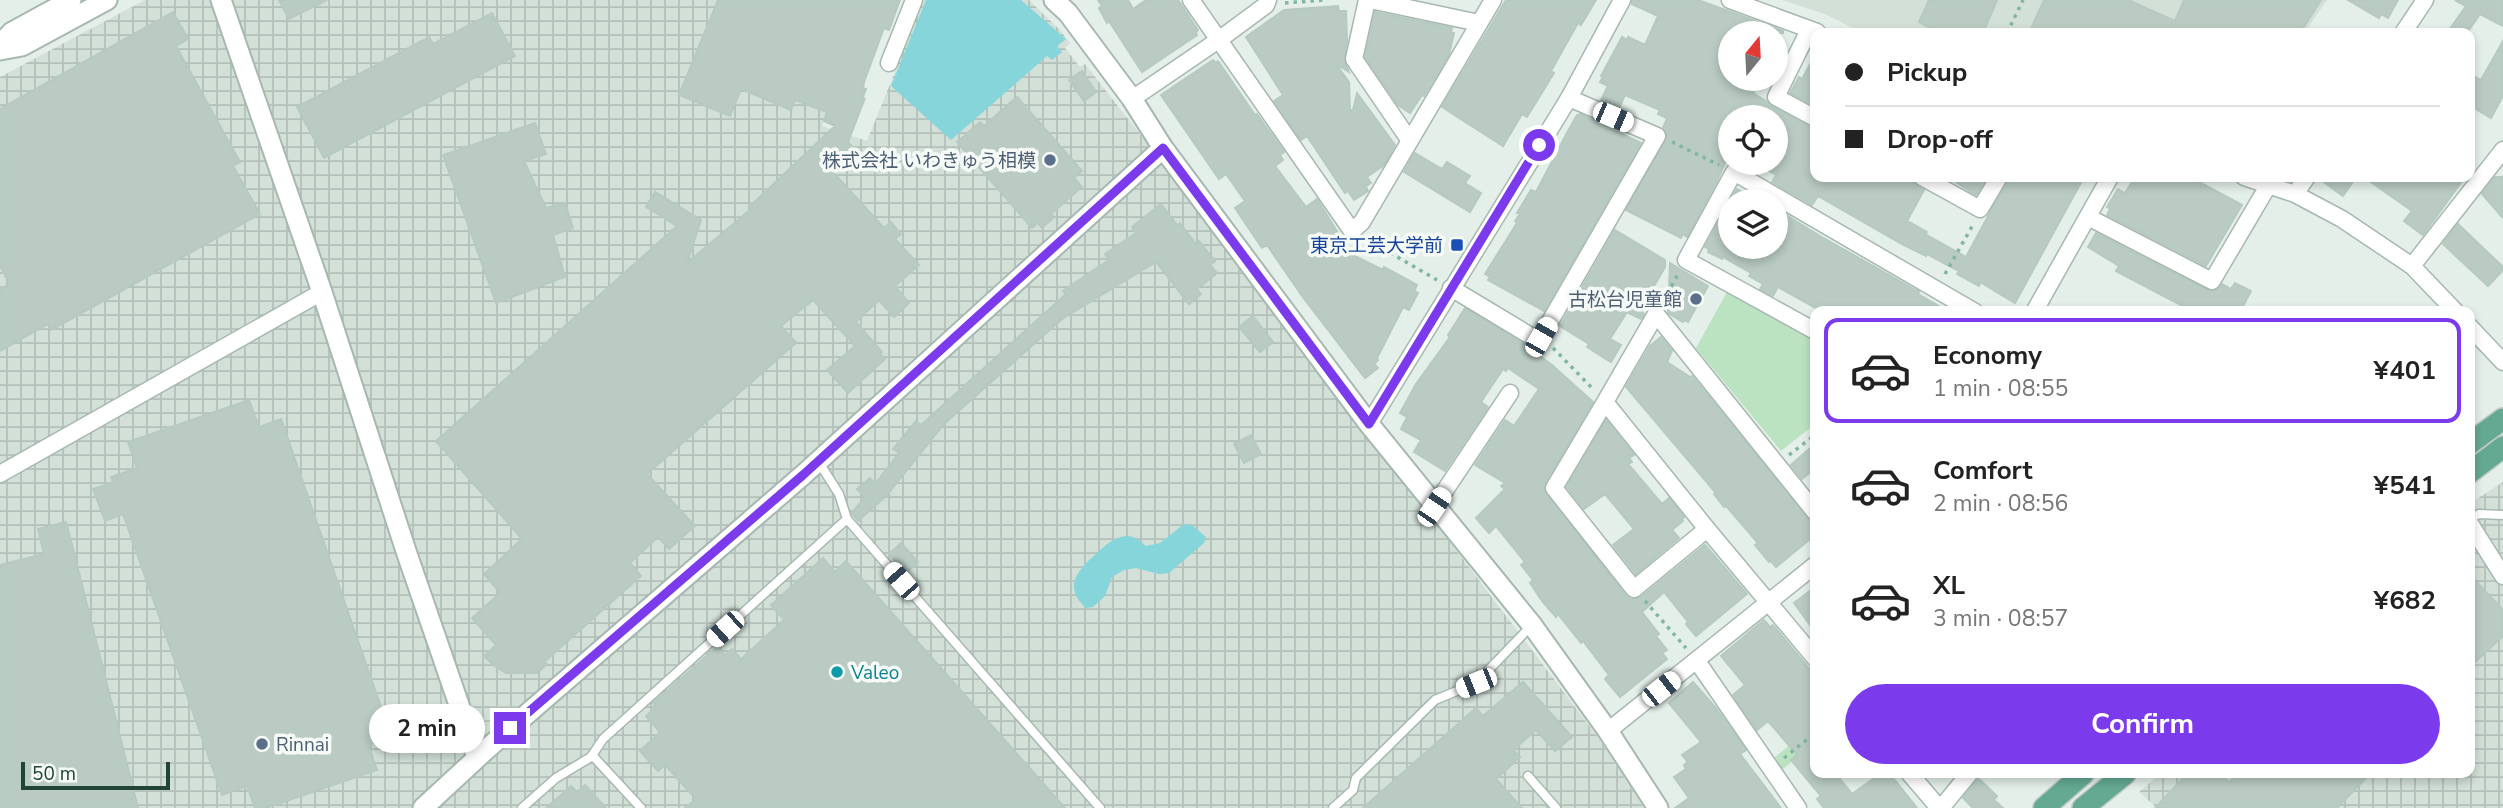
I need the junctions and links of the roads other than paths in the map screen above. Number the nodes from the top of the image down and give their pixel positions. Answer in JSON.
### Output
{"nodes":[{"id":1,"x":71,"y":0,"type":"edge"},
{"id":2,"x":107,"y":0,"type":"edge"},
{"id":3,"x":221,"y":0,"type":"edge"},
{"id":4,"x":914,"y":0,"type":"edge"},
{"id":5,"x":1054,"y":0,"type":"edge"},
{"id":6,"x":1191,"y":0,"type":"edge"},
{"id":7,"x":1369,"y":0,"type":"edge"},
{"id":8,"x":1493,"y":0,"type":"edge"},
{"id":9,"x":1622,"y":0,"type":"edge"},
{"id":10,"x":1730,"y":0,"type":"edge"},
{"id":11,"x":2425,"y":0,"type":"edge"},
{"id":12,"x":1267,"y":2,"type":"edge"},
{"id":13,"x":1479,"y":23,"type":"junction"},
{"id":14,"x":2406,"y":28,"type":"edge"},
{"id":15,"x":1810,"y":30,"type":"edge"},
{"id":16,"x":1810,"y":38,"type":"edge"},
{"id":17,"x":1220,"y":39,"type":"junction"},
{"id":18,"x":0,"y":48,"type":"edge"},
{"id":19,"x":888,"y":53,"type":"dead end"},
{"id":20,"x":1569,"y":97,"type":"junction"},
{"id":21,"x":1132,"y":99,"type":"junction"},
{"id":22,"x":1810,"y":115,"type":"edge"},
{"id":23,"x":1410,"y":141,"type":"junction"},
{"id":24,"x":1163,"y":148,"type":"junction"},
{"id":25,"x":2503,"y":150,"type":"edge"},
{"id":26,"x":1931,"y":182,"type":"edge"},
{"id":27,"x":1996,"y":182,"type":"edge"},
{"id":28,"x":2107,"y":182,"type":"edge"},
{"id":29,"x":2257,"y":182,"type":"edge"},
{"id":30,"x":2303,"y":182,"type":"edge"},
{"id":31,"x":2268,"y":186,"type":"junction"},
{"id":32,"x":2295,"y":194,"type":"junction"},
{"id":33,"x":2088,"y":217,"type":"junction"},
{"id":34,"x":2412,"y":266,"type":"junction"},
{"id":35,"x":1451,"y":288,"type":"junction"},
{"id":36,"x":322,"y":292,"type":"junction"},
{"id":37,"x":1965,"y":306,"type":"edge"},
{"id":38,"x":2037,"y":306,"type":"edge"},
{"id":39,"x":2450,"y":306,"type":"edge"},
{"id":40,"x":1810,"y":328,"type":"edge"},
{"id":41,"x":2475,"y":332,"type":"edge"},
{"id":42,"x":2503,"y":362,"type":"edge"},
{"id":43,"x":1510,"y":393,"type":"dead end"},
{"id":44,"x":1605,"y":402,"type":"junction"},
{"id":45,"x":2503,"y":419,"type":"edge"},
{"id":46,"x":1369,"y":424,"type":"junction"},
{"id":47,"x":2475,"y":440,"type":"edge"},
{"id":48,"x":2503,"y":447,"type":"edge"},
{"id":49,"x":818,"y":461,"type":"junction"},
{"id":50,"x":2475,"y":468,"type":"edge"},
{"id":51,"x":0,"y":474,"type":"edge"},
{"id":52,"x":1810,"y":506,"type":"edge"},
{"id":53,"x":1434,"y":507,"type":"junction"},
{"id":54,"x":2503,"y":515,"type":"edge"},
{"id":55,"x":2475,"y":517,"type":"edge"},
{"id":56,"x":847,"y":520,"type":"junction"},
{"id":57,"x":1707,"y":529,"type":"junction"},
{"id":58,"x":2475,"y":531,"type":"edge"},
{"id":59,"x":1810,"y":569,"type":"edge"},
{"id":60,"x":2503,"y":576,"type":"edge"},
{"id":61,"x":1768,"y":602,"type":"junction"},
{"id":62,"x":1532,"y":625,"type":"junction"},
{"id":63,"x":1810,"y":652,"type":"edge"},
{"id":64,"x":1697,"y":661,"type":"junction"},
{"id":65,"x":1608,"y":731,"type":"junction"},
{"id":66,"x":592,"y":755,"type":"junction"},
{"id":67,"x":477,"y":757,"type":"junction"},
{"id":68,"x":1528,"y":776,"type":"dead end"},
{"id":69,"x":1914,"y":778,"type":"edge"},
{"id":70,"x":1966,"y":778,"type":"edge"},
{"id":71,"x":2078,"y":778,"type":"edge"},
{"id":72,"x":2121,"y":778,"type":"edge"},
{"id":73,"x":2095,"y":804,"type":"edge"},
{"id":74,"x":423,"y":808,"type":"edge"},
{"id":75,"x":522,"y":808,"type":"edge"},
{"id":76,"x":641,"y":808,"type":"edge"},
{"id":77,"x":1100,"y":808,"type":"edge"},
{"id":78,"x":1334,"y":808,"type":"edge"},
{"id":79,"x":1556,"y":808,"type":"edge"},
{"id":80,"x":1658,"y":808,"type":"edge"},
{"id":81,"x":1798,"y":808,"type":"edge"},
{"id":82,"x":1940,"y":808,"type":"edge"},
{"id":83,"x":2044,"y":808,"type":"edge"}],
"edges":[{"from":1,"to":18,"type":"street"},
{"from":2,"to":18,"type":"street"},
{"from":3,"to":36,"type":"street"},
{"from":4,"to":19,"type":"street"},
{"from":5,"to":21,"type":"street"},
{"from":6,"to":17,"type":"street"},
{"from":7,"to":13,"type":"street"},
{"from":7,"to":23,"type":"street"},
{"from":8,"to":13,"type":"street"},
{"from":9,"to":20,"type":"street"},
{"from":10,"to":15,"type":"street"},
{"from":11,"to":14,"type":"street"},
{"from":12,"to":17,"type":"street"},
{"from":13,"to":23,"type":"street"},
{"from":16,"to":22,"type":"street"},
{"from":17,"to":21,"type":"street"},
{"from":17,"to":23,"type":"street"},
{"from":20,"to":35,"type":"street"},
{"from":20,"to":35,"type":"street"},
{"from":21,"to":24,"type":"street"},
{"from":24,"to":46,"type":"street"},
{"from":24,"to":49,"type":"street"},
{"from":25,"to":34,"type":"street"},
{"from":26,"to":27,"type":"street"},
{"from":28,"to":33,"type":"street"},
{"from":29,"to":31,"type":"street"},
{"from":30,"to":32,"type":"street"},
{"from":31,"to":32,"type":"street"},
{"from":31,"to":33,"type":"street"},
{"from":32,"to":34,"type":"street"},
{"from":33,"to":38,"type":"street"},
{"from":34,"to":39,"type":"street"},
{"from":35,"to":46,"type":"street"},
{"from":36,"to":51,"type":"street"},
{"from":36,"to":67,"type":"street"},
{"from":37,"to":40,"type":"street"},
{"from":41,"to":42,"type":"street"},
{"from":43,"to":53,"type":"street"},
{"from":44,"to":52,"type":"street"},
{"from":44,"to":57,"type":"street"},
{"from":44,"to":57,"type":"street"},
{"from":45,"to":47,"type":"main road"},
{"from":46,"to":53,"type":"street"},
{"from":48,"to":50,"type":"main road"},
{"from":49,"to":56,"type":"lane"},
{"from":49,"to":67,"type":"street"},
{"from":53,"to":62,"type":"street"},
{"from":54,"to":55,"type":"lane"},
{"from":56,"to":66,"type":"lane"},
{"from":56,"to":77,"type":"lane"},
{"from":57,"to":61,"type":"street"},
{"from":58,"to":60,"type":"street"},
{"from":59,"to":61,"type":"street"},
{"from":61,"to":63,"type":"street"},
{"from":61,"to":64,"type":"street"},
{"from":62,"to":65,"type":"street"},
{"from":62,"to":78,"type":"lane"},
{"from":64,"to":65,"type":"street"},
{"from":64,"to":81,"type":"street"},
{"from":65,"to":80,"type":"street"},
{"from":66,"to":75,"type":"lane"},
{"from":66,"to":76,"type":"lane"},
{"from":67,"to":74,"type":"street"},
{"from":68,"to":79,"type":"lane"},
{"from":69,"to":82,"type":"street"},
{"from":70,"to":82,"type":"street"},
{"from":71,"to":83,"type":"main road"},
{"from":72,"to":73,"type":"main road"}]}
